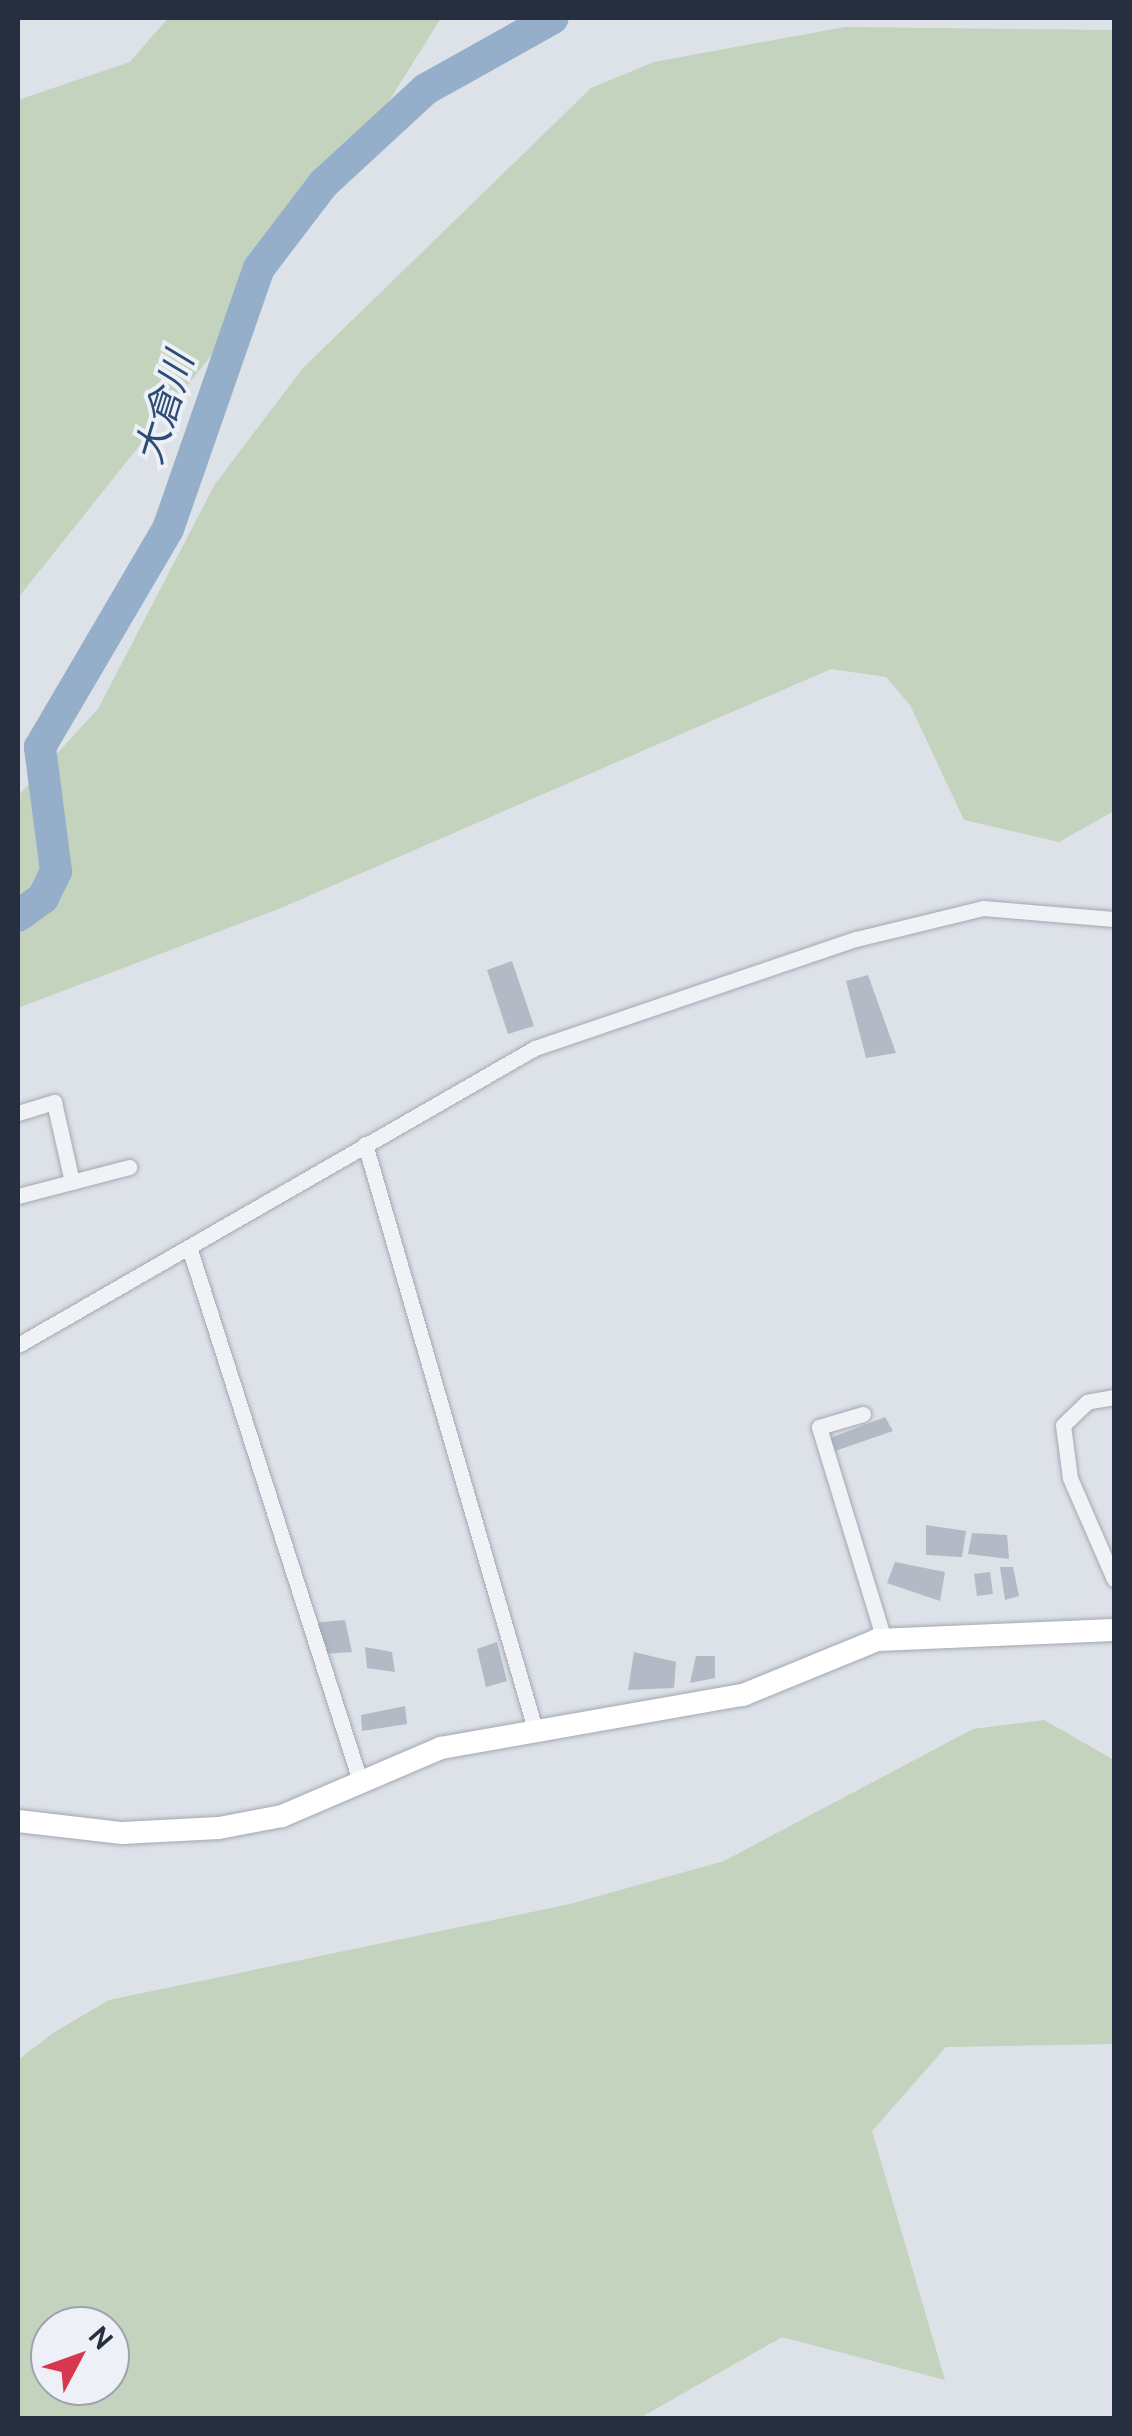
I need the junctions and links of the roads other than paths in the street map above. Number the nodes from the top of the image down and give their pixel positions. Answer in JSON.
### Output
{"nodes":[{"id":1,"x":1114,"y":919,"type":"edge"},
{"id":2,"x":18,"y":1113,"type":"edge"},
{"id":3,"x":365,"y":1144,"type":"junction"},
{"id":4,"x":128,"y":1167,"type":"dead end"},
{"id":5,"x":72,"y":1182,"type":"junction"},
{"id":6,"x":18,"y":1196,"type":"edge"},
{"id":7,"x":190,"y":1250,"type":"junction"},
{"id":8,"x":18,"y":1345,"type":"edge"},
{"id":9,"x":1114,"y":1397,"type":"edge"},
{"id":10,"x":863,"y":1414,"type":"dead end"},
{"id":11,"x":1114,"y":1579,"type":"edge"},
{"id":12,"x":1114,"y":1630,"type":"edge"},
{"id":13,"x":884,"y":1639,"type":"junction"},
{"id":14,"x":536,"y":1729,"type":"junction"},
{"id":15,"x":360,"y":1784,"type":"junction"},
{"id":16,"x":18,"y":1820,"type":"edge"}],
"edges":[{"from":1,"to":3,"type":"street"},
{"from":2,"to":5,"type":"street"},
{"from":3,"to":7,"type":"street"},
{"from":3,"to":14,"type":"street"},
{"from":4,"to":5,"type":"street"},
{"from":5,"to":6,"type":"street"},
{"from":7,"to":8,"type":"street"},
{"from":7,"to":15,"type":"street"},
{"from":9,"to":11,"type":"street"},
{"from":10,"to":13,"type":"street"},
{"from":12,"to":13,"type":"street"},
{"from":13,"to":14,"type":"street"},
{"from":14,"to":15,"type":"street"},
{"from":15,"to":16,"type":"street"}]}
